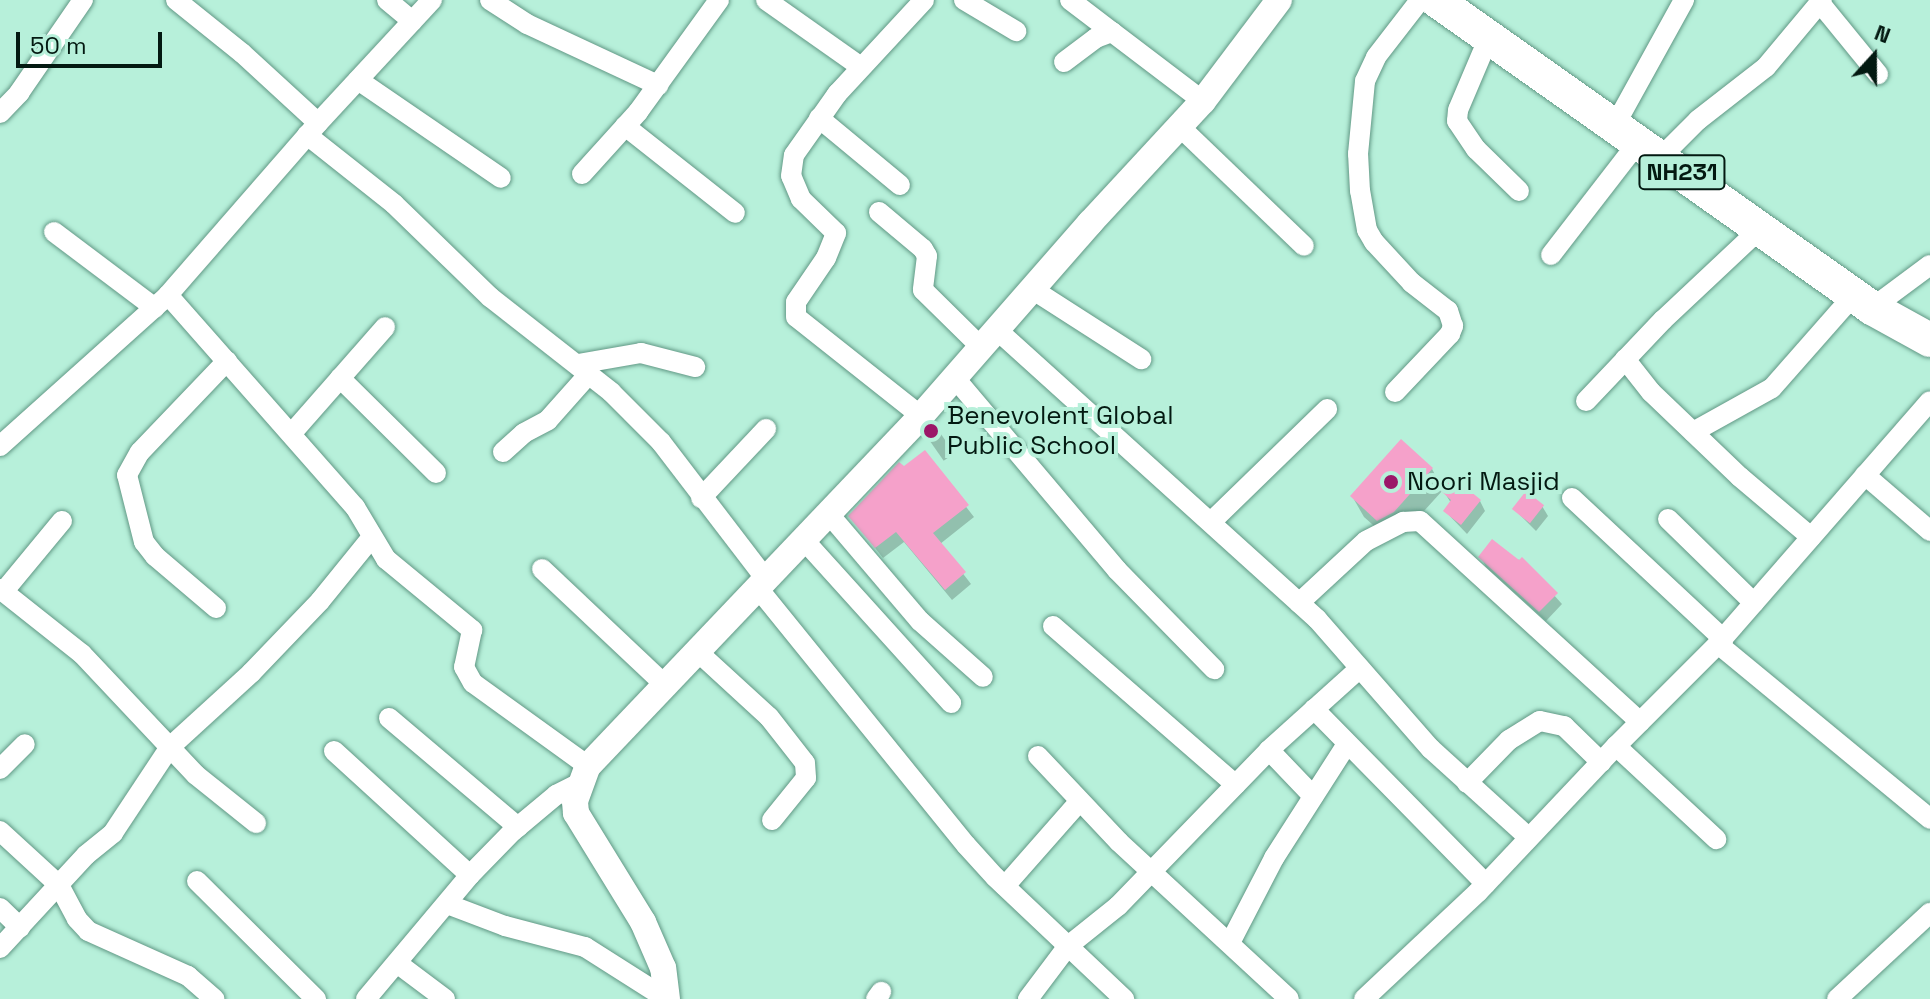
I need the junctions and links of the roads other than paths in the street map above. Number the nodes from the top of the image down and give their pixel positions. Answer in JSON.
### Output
{"nodes":[{"id":1,"x":83,"y":0,"type":"edge"},
{"id":2,"x":176,"y":0,"type":"edge"},
{"id":3,"x":387,"y":0,"type":"edge"},
{"id":4,"x":432,"y":0,"type":"edge"},
{"id":5,"x":490,"y":0,"type":"edge"},
{"id":6,"x":719,"y":0,"type":"edge"},
{"id":7,"x":924,"y":0,"type":"edge"},
{"id":8,"x":964,"y":0,"type":"edge"},
{"id":9,"x":1070,"y":0,"type":"edge"},
{"id":10,"x":1279,"y":0,"type":"edge"},
{"id":11,"x":1420,"y":0,"type":"edge"},
{"id":12,"x":1436,"y":0,"type":"edge"},
{"id":13,"x":1684,"y":0,"type":"edge"},
{"id":14,"x":1821,"y":2,"type":"edge"},
{"id":15,"x":776,"y":3,"type":"edge"},
{"id":16,"x":412,"y":21,"type":"junction"},
{"id":17,"x":1016,"y":31,"type":"dead end"},
{"id":18,"x":1112,"y":32,"type":"junction"},
{"id":19,"x":1489,"y":37,"type":"junction"},
{"id":20,"x":1064,"y":62,"type":"dead end"},
{"id":21,"x":861,"y":67,"type":"junction"},
{"id":22,"x":1878,"y":74,"type":"dead end"},
{"id":23,"x":358,"y":80,"type":"junction"},
{"id":24,"x":658,"y":85,"type":"junction"},
{"id":25,"x":1203,"y":101,"type":"junction"},
{"id":26,"x":0,"y":113,"type":"edge"},
{"id":27,"x":819,"y":118,"type":"junction"},
{"id":28,"x":625,"y":126,"type":"junction"},
{"id":29,"x":1179,"y":126,"type":"junction"},
{"id":30,"x":313,"y":129,"type":"junction"},
{"id":31,"x":1638,"y":141,"type":"junction"},
{"id":32,"x":582,"y":174,"type":"dead end"},
{"id":33,"x":501,"y":178,"type":"dead end"},
{"id":34,"x":900,"y":185,"type":"dead end"},
{"id":35,"x":1519,"y":191,"type":"dead end"},
{"id":36,"x":879,"y":212,"type":"dead end"},
{"id":37,"x":735,"y":213,"type":"dead end"},
{"id":38,"x":1761,"y":228,"type":"junction"},
{"id":39,"x":54,"y":232,"type":"dead end"},
{"id":40,"x":1304,"y":246,"type":"dead end"},
{"id":41,"x":1551,"y":255,"type":"dead end"},
{"id":42,"x":1930,"y":265,"type":"edge"},
{"id":43,"x":1032,"y":289,"type":"junction"},
{"id":44,"x":1863,"y":301,"type":"junction"},
{"id":45,"x":162,"y":302,"type":"junction"},
{"id":46,"x":385,"y":327,"type":"dead end"},
{"id":47,"x":989,"y":338,"type":"junction"},
{"id":48,"x":1930,"y":340,"type":"edge"},
{"id":49,"x":1141,"y":359,"type":"dead end"},
{"id":50,"x":1625,"y":359,"type":"junction"},
{"id":51,"x":227,"y":361,"type":"junction"},
{"id":52,"x":695,"y":367,"type":"dead end"},
{"id":53,"x":584,"y":369,"type":"junction"},
{"id":54,"x":954,"y":377,"type":"junction"},
{"id":55,"x":340,"y":378,"type":"junction"},
{"id":56,"x":1395,"y":392,"type":"dead end"},
{"id":57,"x":1586,"y":401,"type":"dead end"},
{"id":58,"x":1327,"y":409,"type":"dead end"},
{"id":59,"x":1926,"y":415,"type":"edge"},
{"id":60,"x":921,"y":416,"type":"junction"},
{"id":61,"x":766,"y":429,"type":"dead end"},
{"id":62,"x":1693,"y":432,"type":"junction"},
{"id":63,"x":292,"y":433,"type":"junction"},
{"id":64,"x":0,"y":446,"type":"edge"},
{"id":65,"x":503,"y":452,"type":"dead end"},
{"id":66,"x":436,"y":473,"type":"dead end"},
{"id":67,"x":1865,"y":475,"type":"junction"},
{"id":68,"x":701,"y":498,"type":"junction"},
{"id":69,"x":1572,"y":498,"type":"dead end"},
{"id":70,"x":828,"y":513,"type":"junction"},
{"id":71,"x":1668,"y":519,"type":"dead end"},
{"id":72,"x":62,"y":521,"type":"dead end"},
{"id":73,"x":1211,"y":522,"type":"junction"},
{"id":74,"x":1930,"y":531,"type":"edge"},
{"id":75,"x":372,"y":537,"type":"junction"},
{"id":76,"x":1811,"y":537,"type":"junction"},
{"id":77,"x":803,"y":539,"type":"junction"},
{"id":78,"x":542,"y":569,"type":"dead end"},
{"id":79,"x":761,"y":583,"type":"junction"},
{"id":80,"x":2,"y":590,"type":"edge"},
{"id":81,"x":1299,"y":603,"type":"junction"},
{"id":82,"x":1754,"y":603,"type":"junction"},
{"id":83,"x":216,"y":608,"type":"dead end"},
{"id":84,"x":1053,"y":626,"type":"dead end"},
{"id":85,"x":1721,"y":642,"type":"junction"},
{"id":86,"x":698,"y":652,"type":"junction"},
{"id":87,"x":1360,"y":668,"type":"junction"},
{"id":88,"x":1214,"y":669,"type":"dead end"},
{"id":89,"x":983,"y":677,"type":"dead end"},
{"id":90,"x":666,"y":686,"type":"junction"},
{"id":91,"x":951,"y":703,"type":"dead end"},
{"id":92,"x":1314,"y":709,"type":"junction"},
{"id":93,"x":389,"y":718,"type":"dead end"},
{"id":94,"x":1640,"y":722,"type":"junction"},
{"id":95,"x":25,"y":744,"type":"dead end"},
{"id":96,"x":1347,"y":744,"type":"junction"},
{"id":97,"x":1616,"y":746,"type":"junction"},
{"id":98,"x":170,"y":747,"type":"junction"},
{"id":99,"x":1269,"y":750,"type":"junction"},
{"id":100,"x":334,"y":751,"type":"dead end"},
{"id":101,"x":1038,"y":756,"type":"dead end"},
{"id":102,"x":1601,"y":762,"type":"junction"},
{"id":103,"x":0,"y":769,"type":"edge"},
{"id":104,"x":584,"y":774,"type":"junction"},
{"id":105,"x":1467,"y":783,"type":"junction"},
{"id":106,"x":1236,"y":785,"type":"junction"},
{"id":107,"x":1313,"y":796,"type":"junction"},
{"id":108,"x":1079,"y":802,"type":"junction"},
{"id":109,"x":1930,"y":819,"type":"edge"},
{"id":110,"x":772,"y":820,"type":"dead end"},
{"id":111,"x":256,"y":823,"type":"dead end"},
{"id":112,"x":518,"y":827,"type":"junction"},
{"id":113,"x":0,"y":831,"type":"edge"},
{"id":114,"x":1529,"y":838,"type":"junction"},
{"id":115,"x":1716,"y":839,"type":"dead end"},
{"id":116,"x":1153,"y":872,"type":"junction"},
{"id":117,"x":470,"y":875,"type":"junction"},
{"id":118,"x":197,"y":881,"type":"dead end"},
{"id":119,"x":1486,"y":884,"type":"junction"},
{"id":120,"x":59,"y":885,"type":"junction"},
{"id":121,"x":1005,"y":886,"type":"junction"},
{"id":122,"x":447,"y":904,"type":"junction"},
{"id":123,"x":0,"y":908,"type":"edge"},
{"id":124,"x":1930,"y":913,"type":"edge"},
{"id":125,"x":20,"y":927,"type":"junction"},
{"id":126,"x":1230,"y":943,"type":"junction"},
{"id":127,"x":1068,"y":946,"type":"junction"},
{"id":128,"x":0,"y":948,"type":"edge"},
{"id":129,"x":397,"y":963,"type":"junction"},
{"id":130,"x":1374,"y":996,"type":"edge"},
{"id":131,"x":214,"y":999,"type":"edge"},
{"id":132,"x":316,"y":999,"type":"edge"},
{"id":133,"x":366,"y":999,"type":"edge"},
{"id":134,"x":445,"y":999,"type":"edge"},
{"id":135,"x":667,"y":999,"type":"edge"},
{"id":136,"x":1028,"y":999,"type":"edge"},
{"id":137,"x":1124,"y":999,"type":"edge"},
{"id":138,"x":1289,"y":999,"type":"edge"},
{"id":139,"x":1837,"y":999,"type":"edge"}],
"edges":[{"from":1,"to":26,"type":"street"},
{"from":2,"to":30,"type":"street"},
{"from":3,"to":16,"type":"street"},
{"from":4,"to":16,"type":"street"},
{"from":5,"to":24,"type":"street"},
{"from":6,"to":24,"type":"street"},
{"from":7,"to":21,"type":"street"},
{"from":8,"to":17,"type":"street"},
{"from":9,"to":18,"type":"street"},
{"from":10,"to":25,"type":"street"},
{"from":11,"to":56,"type":"street"},
{"from":12,"to":19,"type":"highway","number":"NH231"},
{"from":13,"to":31,"type":"street"},
{"from":14,"to":22,"type":"street"},
{"from":14,"to":31,"type":"street"},
{"from":15,"to":21,"type":"street"},
{"from":16,"to":23,"type":"street"},
{"from":18,"to":20,"type":"street"},
{"from":18,"to":25,"type":"street"},
{"from":19,"to":31,"type":"highway","number":"NH231"},
{"from":19,"to":35,"type":"street"},
{"from":21,"to":27,"type":"street"},
{"from":23,"to":30,"type":"street"},
{"from":23,"to":33,"type":"street"},
{"from":24,"to":28,"type":"street"},
{"from":25,"to":29,"type":"street"},
{"from":27,"to":34,"type":"street"},
{"from":27,"to":60,"type":"street"},
{"from":28,"to":32,"type":"street"},
{"from":28,"to":37,"type":"street"},
{"from":29,"to":40,"type":"street"},
{"from":29,"to":43,"type":"street"},
{"from":30,"to":45,"type":"street"},
{"from":30,"to":53,"type":"street"},
{"from":31,"to":38,"type":"highway","number":"NH231"},
{"from":31,"to":41,"type":"street"},
{"from":36,"to":47,"type":"street"},
{"from":38,"to":44,"type":"highway","number":"NH231"},
{"from":38,"to":50,"type":"street"},
{"from":39,"to":45,"type":"street"},
{"from":42,"to":44,"type":"street"},
{"from":43,"to":47,"type":"street"},
{"from":43,"to":49,"type":"street"},
{"from":44,"to":48,"type":"highway","number":"NH231"},
{"from":44,"to":62,"type":"street"},
{"from":45,"to":51,"type":"street"},
{"from":45,"to":64,"type":"street"},
{"from":46,"to":55,"type":"street"},
{"from":47,"to":54,"type":"street"},
{"from":47,"to":73,"type":"street"},
{"from":50,"to":57,"type":"street"},
{"from":50,"to":62,"type":"street"},
{"from":51,"to":63,"type":"street"},
{"from":51,"to":83,"type":"street"},
{"from":52,"to":53,"type":"street"},
{"from":53,"to":65,"type":"street"},
{"from":53,"to":68,"type":"street"},
{"from":54,"to":60,"type":"street"},
{"from":54,"to":88,"type":"street"},
{"from":55,"to":63,"type":"street"},
{"from":55,"to":66,"type":"street"},
{"from":58,"to":73,"type":"street"},
{"from":59,"to":67,"type":"street"},
{"from":60,"to":70,"type":"street"},
{"from":61,"to":68,"type":"street"},
{"from":62,"to":76,"type":"street"},
{"from":63,"to":75,"type":"street"},
{"from":67,"to":74,"type":"street"},
{"from":67,"to":76,"type":"street"},
{"from":68,"to":79,"type":"street"},
{"from":69,"to":85,"type":"street"},
{"from":70,"to":77,"type":"street"},
{"from":70,"to":89,"type":"street"},
{"from":71,"to":82,"type":"street"},
{"from":72,"to":80,"type":"street"},
{"from":73,"to":81,"type":"street"},
{"from":75,"to":98,"type":"street"},
{"from":75,"to":104,"type":"street"},
{"from":76,"to":82,"type":"street"},
{"from":77,"to":79,"type":"street"},
{"from":77,"to":91,"type":"street"},
{"from":78,"to":90,"type":"street"},
{"from":79,"to":86,"type":"street"},
{"from":79,"to":121,"type":"street"},
{"from":80,"to":98,"type":"street"},
{"from":81,"to":87,"type":"street"},
{"from":81,"to":94,"type":"street"},
{"from":82,"to":85,"type":"street"},
{"from":84,"to":106,"type":"street"},
{"from":85,"to":94,"type":"street"},
{"from":85,"to":109,"type":"street"},
{"from":86,"to":90,"type":"street"},
{"from":86,"to":110,"type":"street"},
{"from":87,"to":92,"type":"street"},
{"from":87,"to":105,"type":"street"},
{"from":90,"to":104,"type":"street"},
{"from":92,"to":96,"type":"street"},
{"from":92,"to":99,"type":"street"},
{"from":93,"to":112,"type":"street"},
{"from":94,"to":97,"type":"street"},
{"from":95,"to":103,"type":"street"},
{"from":96,"to":107,"type":"street"},
{"from":96,"to":119,"type":"street"},
{"from":97,"to":102,"type":"street"},
{"from":97,"to":115,"type":"street"},
{"from":98,"to":111,"type":"street"},
{"from":98,"to":120,"type":"street"},
{"from":99,"to":106,"type":"street"},
{"from":99,"to":107,"type":"street"},
{"from":100,"to":117,"type":"street"},
{"from":101,"to":108,"type":"street"},
{"from":102,"to":105,"type":"street"},
{"from":102,"to":114,"type":"street"},
{"from":104,"to":112,"type":"street"},
{"from":104,"to":135,"type":"street"},
{"from":105,"to":114,"type":"street"},
{"from":106,"to":116,"type":"street"},
{"from":107,"to":126,"type":"street"},
{"from":108,"to":116,"type":"street"},
{"from":108,"to":121,"type":"street"},
{"from":112,"to":117,"type":"street"},
{"from":113,"to":120,"type":"street"},
{"from":114,"to":119,"type":"street"},
{"from":116,"to":126,"type":"street"},
{"from":116,"to":127,"type":"street"},
{"from":117,"to":122,"type":"street"},
{"from":118,"to":132,"type":"street"},
{"from":119,"to":130,"type":"street"},
{"from":120,"to":125,"type":"street"},
{"from":120,"to":131,"type":"street"},
{"from":121,"to":127,"type":"street"},
{"from":122,"to":129,"type":"street"},
{"from":122,"to":135,"type":"street"},
{"from":123,"to":125,"type":"street"},
{"from":124,"to":139,"type":"street"},
{"from":125,"to":128,"type":"street"},
{"from":126,"to":138,"type":"street"},
{"from":127,"to":136,"type":"street"},
{"from":127,"to":137,"type":"street"},
{"from":129,"to":133,"type":"street"},
{"from":129,"to":134,"type":"street"}]}
